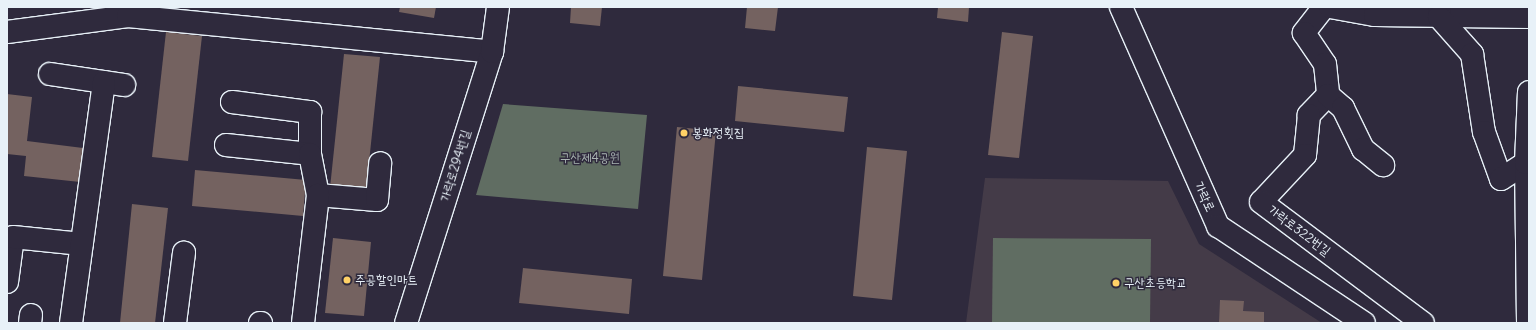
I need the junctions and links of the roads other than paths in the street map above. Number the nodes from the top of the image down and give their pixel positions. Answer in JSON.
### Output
{"nodes":[{"id":1,"x":498,"y":7,"type":"edge"},
{"id":2,"x":1121,"y":7,"type":"edge"},
{"id":3,"x":1324,"y":7,"type":"edge"},
{"id":4,"x":1330,"y":7,"type":"edge"},
{"id":5,"x":1440,"y":12,"type":"edge"},
{"id":6,"x":1529,"y":17,"type":"edge"},
{"id":7,"x":7,"y":32,"type":"edge"},
{"id":8,"x":492,"y":52,"type":"junction"},
{"id":9,"x":50,"y":74,"type":"dead end"},
{"id":10,"x":1529,"y":92,"type":"edge"},
{"id":11,"x":1328,"y":95,"type":"junction"},
{"id":12,"x":232,"y":102,"type":"dead end"},
{"id":13,"x":226,"y":145,"type":"dead end"},
{"id":14,"x":310,"y":154,"type":"junction"},
{"id":15,"x":380,"y":163,"type":"dead end"},
{"id":16,"x":1526,"y":163,"type":"junction"},
{"id":17,"x":1383,"y":164,"type":"dead end"},
{"id":18,"x":318,"y":195,"type":"junction"},
{"id":19,"x":82,"y":244,"type":"junction"},
{"id":20,"x":184,"y":253,"type":"dead end"},
{"id":21,"x":7,"y":282,"type":"edge"},
{"id":22,"x":71,"y":323,"type":"edge"},
{"id":23,"x":175,"y":323,"type":"edge"},
{"id":24,"x":303,"y":323,"type":"edge"},
{"id":25,"x":406,"y":323,"type":"edge"},
{"id":26,"x":1364,"y":323,"type":"edge"},
{"id":27,"x":1423,"y":323,"type":"edge"},
{"id":28,"x":1528,"y":323,"type":"edge"}],
"edges":[{"from":1,"to":8,"type":"street","name":"가락로294번길"},
{"from":2,"to":26,"type":"street","name":"가락로"},
{"from":3,"to":11,"type":"street"},
{"from":4,"to":5,"type":"street"},
{"from":5,"to":6,"type":"street"},
{"from":5,"to":16,"type":"street"},
{"from":7,"to":8,"type":"street"},
{"from":8,"to":25,"type":"street","name":"가락로294번길"},
{"from":9,"to":19,"type":"street"},
{"from":10,"to":16,"type":"street"},
{"from":11,"to":17,"type":"street"},
{"from":11,"to":27,"type":"street","name":"가락로322번길"},
{"from":12,"to":14,"type":"street"},
{"from":13,"to":14,"type":"street"},
{"from":14,"to":18,"type":"street"},
{"from":15,"to":18,"type":"street"},
{"from":16,"to":28,"type":"street"},
{"from":18,"to":24,"type":"street"},
{"from":19,"to":21,"type":"street"},
{"from":19,"to":22,"type":"street"},
{"from":20,"to":23,"type":"street"}]}
